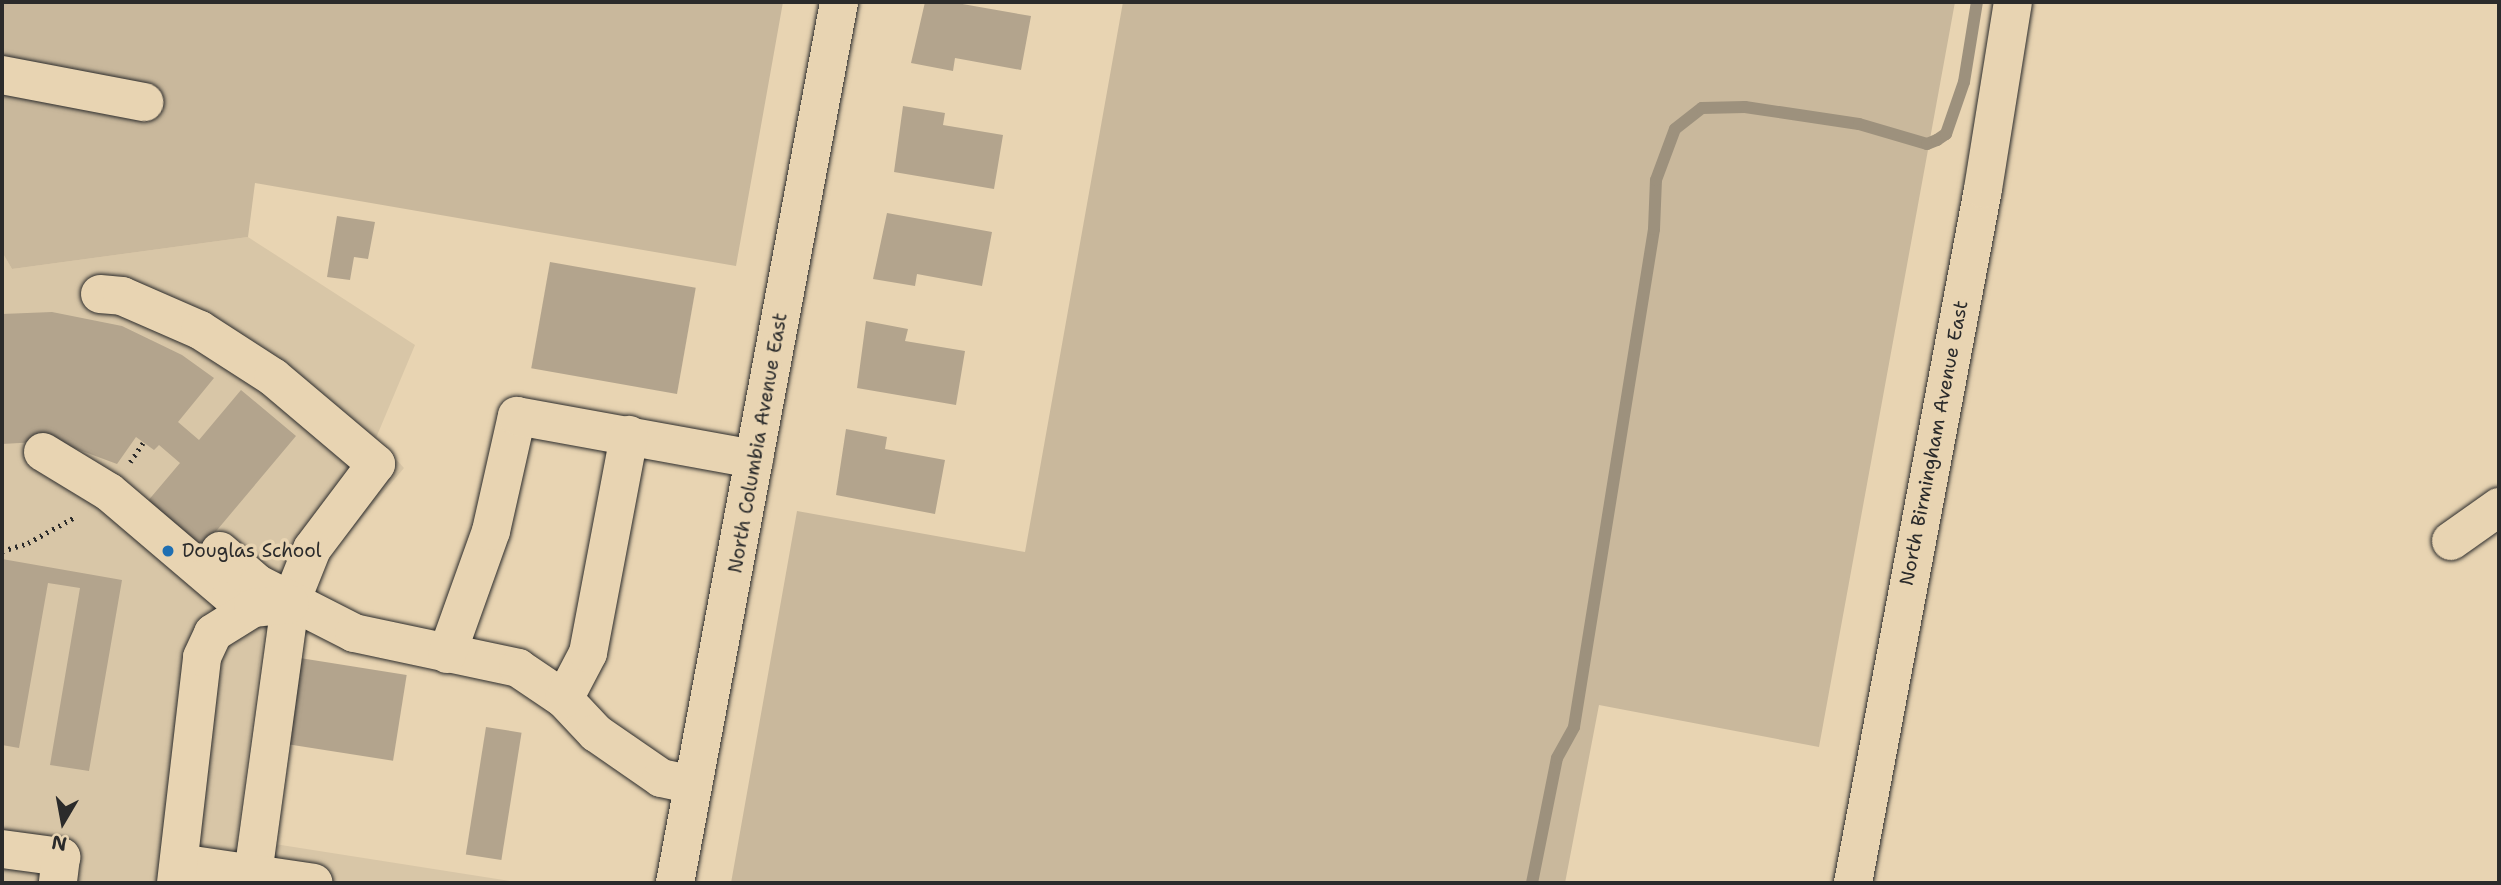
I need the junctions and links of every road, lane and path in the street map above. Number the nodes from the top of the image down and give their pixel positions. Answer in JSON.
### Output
{"nodes":[{"id":1,"x":839,"y":2,"type":"edge"},
{"id":2,"x":2013,"y":2,"type":"edge"},
{"id":3,"x":2,"y":75,"type":"edge"},
{"id":4,"x":144,"y":102,"type":"dead end"},
{"id":5,"x":100,"y":294,"type":"dead end"},
{"id":6,"x":629,"y":435,"type":"junction"},
{"id":7,"x":43,"y":452,"type":"dead end"},
{"id":8,"x":754,"y":459,"type":"junction"},
{"id":9,"x":2499,"y":507,"type":"edge"},
{"id":10,"x":2451,"y":541,"type":"dead end"},
{"id":11,"x":220,"y":551,"type":"dead end"},
{"id":12,"x":290,"y":604,"type":"junction"},
{"id":13,"x":253,"y":608,"type":"junction"},
{"id":14,"x":447,"y":654,"type":"junction"},
{"id":15,"x":564,"y":699,"type":"junction"},
{"id":16,"x":693,"y":785,"type":"junction"},
{"id":17,"x":2,"y":849,"type":"edge"},
{"id":18,"x":178,"y":873,"type":"edge"},
{"id":19,"x":253,"y":873,"type":"junction"},
{"id":20,"x":58,"y":883,"type":"edge"},
{"id":21,"x":314,"y":883,"type":"edge"},
{"id":22,"x":675,"y":883,"type":"edge"},
{"id":23,"x":1853,"y":883,"type":"edge"}],
"edges":[{"from":1,"to":8,"type":"street","name":"North Columbia Avenue East"},
{"from":2,"to":23,"type":"street","name":"North Birmingham Avenue East"},
{"from":3,"to":4,"type":"street"},
{"from":5,"to":12,"type":"street"},
{"from":6,"to":8,"type":"street"},
{"from":6,"to":14,"type":"street"},
{"from":6,"to":15,"type":"street"},
{"from":7,"to":13,"type":"street"},
{"from":8,"to":16,"type":"street","name":"North Columbia Avenue East"},
{"from":9,"to":10,"type":"street"},
{"from":11,"to":12,"type":"street"},
{"from":12,"to":13,"type":"street"},
{"from":12,"to":14,"type":"street"},
{"from":12,"to":19,"type":"street"},
{"from":13,"to":18,"type":"street"},
{"from":14,"to":15,"type":"street"},
{"from":15,"to":16,"type":"street"},
{"from":16,"to":22,"type":"street","name":"North Columbia Avenue East"},
{"from":17,"to":20,"type":"street"},
{"from":18,"to":19,"type":"street"},
{"from":19,"to":21,"type":"street"}]}
